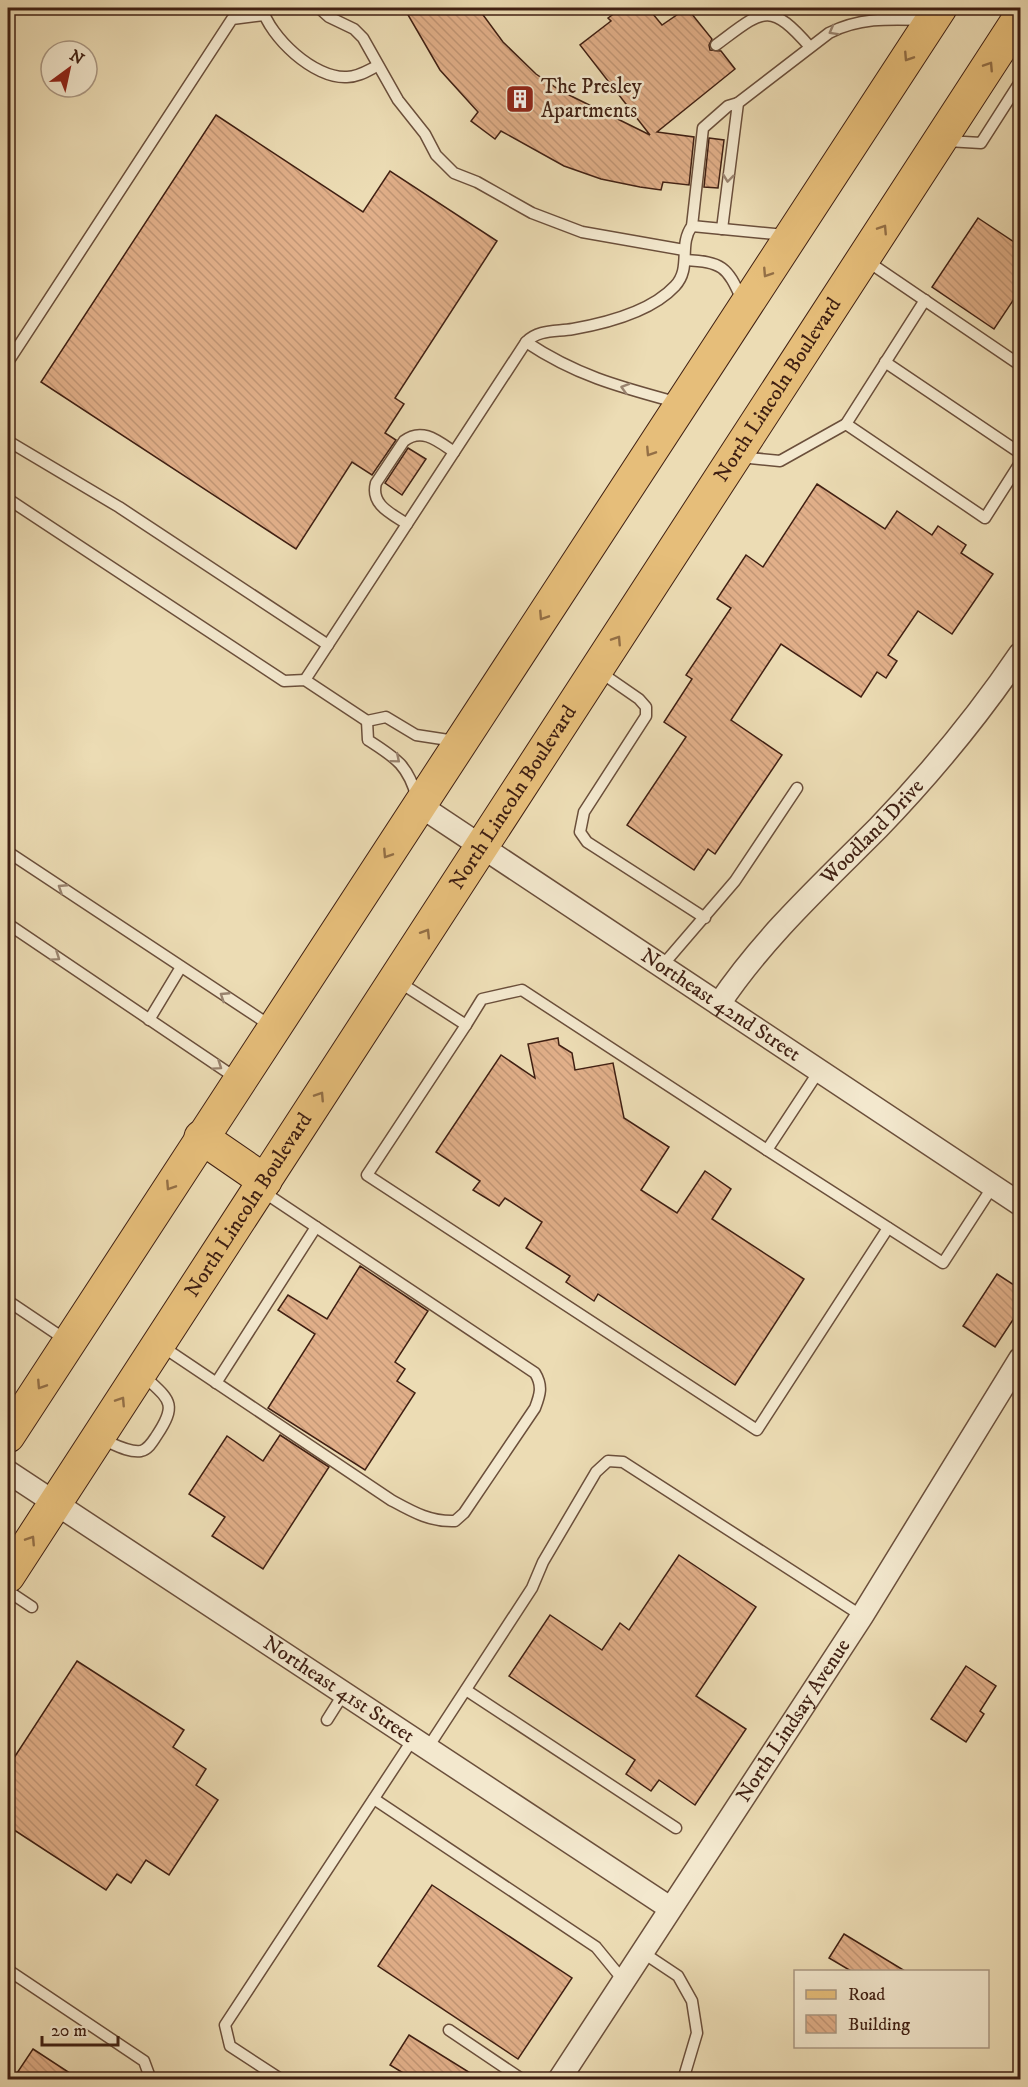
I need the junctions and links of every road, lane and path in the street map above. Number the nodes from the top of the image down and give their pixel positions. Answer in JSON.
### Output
{"nodes":[{"id":1,"x":319,"y":8,"type":"edge"},
{"id":2,"x":263,"y":11,"type":"edge"},
{"id":3,"x":936,"y":14,"type":"edge"},
{"id":4,"x":1020,"y":17,"type":"edge"},
{"id":5,"x":716,"y":45,"type":"dead end"},
{"id":6,"x":810,"y":47,"type":"junction"},
{"id":7,"x":377,"y":66,"type":"junction"},
{"id":8,"x":1020,"y":82,"type":"edge"},
{"id":9,"x":738,"y":102,"type":"junction"},
{"id":10,"x":940,"y":141,"type":"junction"},
{"id":11,"x":692,"y":226,"type":"junction"},
{"id":12,"x":722,"y":229,"type":"junction"},
{"id":13,"x":791,"y":236,"type":"junction"},
{"id":14,"x":685,"y":255,"type":"junction"},
{"id":15,"x":864,"y":259,"type":"junction"},
{"id":16,"x":925,"y":300,"type":"junction"},
{"id":17,"x":745,"y":306,"type":"junction"},
{"id":18,"x":526,"y":342,"type":"junction"},
{"id":19,"x":8,"y":362,"type":"edge"},
{"id":20,"x":885,"y":362,"type":"junction"},
{"id":21,"x":1020,"y":365,"type":"edge"},
{"id":22,"x":682,"y":404,"type":"junction"},
{"id":23,"x":846,"y":424,"type":"junction"},
{"id":24,"x":8,"y":441,"type":"edge"},
{"id":25,"x":454,"y":452,"type":"junction"},
{"id":26,"x":1020,"y":453,"type":"edge"},
{"id":27,"x":736,"y":456,"type":"junction"},
{"id":28,"x":1020,"y":462,"type":"edge"},
{"id":29,"x":8,"y":499,"type":"edge"},
{"id":30,"x":407,"y":524,"type":"junction"},
{"id":31,"x":328,"y":645,"type":"junction"},
{"id":32,"x":1020,"y":654,"type":"edge"},
{"id":33,"x":597,"y":670,"type":"junction"},
{"id":34,"x":305,"y":680,"type":"junction"},
{"id":35,"x":367,"y":721,"type":"junction"},
{"id":36,"x":461,"y":742,"type":"junction"},
{"id":37,"x":797,"y":788,"type":"dead end"},
{"id":38,"x":419,"y":806,"type":"junction"},
{"id":39,"x":481,"y":847,"type":"junction"},
{"id":40,"x":8,"y":852,"type":"edge"},
{"id":41,"x":705,"y":918,"type":"junction"},
{"id":42,"x":8,"y":924,"type":"edge"},
{"id":43,"x":662,"y":966,"type":"junction"},
{"id":44,"x":181,"y":967,"type":"junction"},
{"id":45,"x":397,"y":980,"type":"junction"},
{"id":46,"x":719,"y":1004,"type":"junction"},
{"id":47,"x":149,"y":1020,"type":"junction"},
{"id":48,"x":466,"y":1025,"type":"junction"},
{"id":49,"x":273,"y":1028,"type":"junction"},
{"id":50,"x":819,"y":1071,"type":"junction"},
{"id":51,"x":239,"y":1080,"type":"junction"},
{"id":52,"x":201,"y":1137,"type":"junction"},
{"id":53,"x":767,"y":1150,"type":"junction"},
{"id":54,"x":262,"y":1185,"type":"junction"},
{"id":55,"x":993,"y":1186,"type":"junction"},
{"id":56,"x":1020,"y":1204,"type":"edge"},
{"id":57,"x":316,"y":1227,"type":"junction"},
{"id":58,"x":888,"y":1228,"type":"junction"},
{"id":59,"x":8,"y":1301,"type":"edge"},
{"id":60,"x":69,"y":1342,"type":"junction"},
{"id":61,"x":159,"y":1344,"type":"junction"},
{"id":62,"x":1020,"y":1359,"type":"edge"},
{"id":63,"x":141,"y":1372,"type":"junction"},
{"id":64,"x":216,"y":1383,"type":"junction"},
{"id":65,"x":9,"y":1430,"type":"edge"},
{"id":66,"x":98,"y":1437,"type":"junction"},
{"id":67,"x":8,"y":1472,"type":"edge"},
{"id":68,"x":55,"y":1503,"type":"junction"},
{"id":69,"x":8,"y":1576,"type":"edge"},
{"id":70,"x":8,"y":1591,"type":"edge"},
{"id":71,"x":32,"y":1607,"type":"dead end"},
{"id":72,"x":862,"y":1616,"type":"junction"},
{"id":73,"x":466,"y":1690,"type":"junction"},
{"id":74,"x":344,"y":1694,"type":"junction"},
{"id":75,"x":327,"y":1720,"type":"dead end"},
{"id":76,"x":420,"y":1744,"type":"junction"},
{"id":77,"x":374,"y":1799,"type":"junction"},
{"id":78,"x":676,"y":1828,"type":"dead end"},
{"id":79,"x":670,"y":1908,"type":"junction"},
{"id":80,"x":642,"y":1952,"type":"junction"},
{"id":81,"x":8,"y":1970,"type":"edge"},
{"id":82,"x":623,"y":1980,"type":"junction"},
{"id":83,"x":449,"y":2030,"type":"dead end"},
{"id":84,"x":151,"y":2079,"type":"edge"},
{"id":85,"x":282,"y":2079,"type":"edge"},
{"id":86,"x":523,"y":2079,"type":"edge"},
{"id":87,"x":559,"y":2079,"type":"edge"},
{"id":88,"x":683,"y":2079,"type":"edge"}],
"edges":[{"from":1,"to":7,"type":"lane"},
{"from":2,"to":7,"type":"lane"},
{"from":2,"to":19,"type":"lane"},
{"from":3,"to":6,"type":"lane","one_way":true},
{"from":3,"to":13,"type":"main road","one_way":true},
{"from":10,"to":4,"type":"main road","name":"North Lincoln Boulevard","one_way":true},
{"from":5,"to":6,"type":"lane"},
{"from":6,"to":9,"type":"lane"},
{"from":7,"to":14,"type":"lane"},
{"from":8,"to":10,"type":"lane"},
{"from":9,"to":11,"type":"lane"},
{"from":9,"to":12,"type":"lane","one_way":true},
{"from":15,"to":10,"type":"main road","name":"North Lincoln Boulevard","one_way":true},
{"from":11,"to":12,"type":"lane"},
{"from":11,"to":14,"type":"lane"},
{"from":12,"to":13,"type":"lane"},
{"from":13,"to":17,"type":"main road","one_way":true},
{"from":14,"to":17,"type":"lane"},
{"from":14,"to":18,"type":"lane"},
{"from":15,"to":16,"type":"lane"},
{"from":15,"to":27,"type":"main road","name":"North Lincoln Boulevard"},
{"from":16,"to":20,"type":"lane"},
{"from":16,"to":21,"type":"lane"},
{"from":17,"to":22,"type":"main road"},
{"from":22,"to":18,"type":"lane","one_way":true},
{"from":18,"to":25,"type":"lane"},
{"from":20,"to":23,"type":"lane"},
{"from":20,"to":26,"type":"lane"},
{"from":22,"to":36,"type":"main road","one_way":true},
{"from":23,"to":27,"type":"lane"},
{"from":23,"to":28,"type":"lane"},
{"from":24,"to":31,"type":"lane"},
{"from":25,"to":30,"type":"lane"},
{"from":25,"to":30,"type":"lane"},
{"from":33,"to":27,"type":"main road","name":"North Lincoln Boulevard","one_way":true},
{"from":29,"to":34,"type":"lane"},
{"from":30,"to":31,"type":"lane"},
{"from":31,"to":34,"type":"lane"},
{"from":32,"to":46,"type":"street","name":"Woodland Drive"},
{"from":33,"to":39,"type":"main road","name":"North Lincoln Boulevard"},
{"from":33,"to":41,"type":"lane"},
{"from":34,"to":35,"type":"lane"},
{"from":35,"to":36,"type":"lane"},
{"from":35,"to":38,"type":"lane","one_way":true},
{"from":36,"to":38,"type":"main road"},
{"from":37,"to":41,"type":"lane"},
{"from":38,"to":39,"type":"street","name":"Northeast 42nd Street"},
{"from":38,"to":49,"type":"main road","one_way":true},
{"from":39,"to":43,"type":"street","name":"Northeast 42nd Street"},
{"from":45,"to":39,"type":"main road","name":"North Lincoln Boulevard","one_way":true},
{"from":44,"to":40,"type":"lane","one_way":true},
{"from":41,"to":43,"type":"lane"},
{"from":42,"to":47,"type":"lane","one_way":true},
{"from":43,"to":46,"type":"street","name":"Northeast 42nd Street"},
{"from":44,"to":47,"type":"lane"},
{"from":49,"to":44,"type":"lane","one_way":true},
{"from":45,"to":48,"type":"lane"},
{"from":54,"to":45,"type":"main road","name":"North Lincoln Boulevard","one_way":true},
{"from":46,"to":50,"type":"street","name":"Northeast 42nd Street"},
{"from":47,"to":51,"type":"lane","one_way":true},
{"from":48,"to":53,"type":"lane"},
{"from":48,"to":58,"type":"lane"},
{"from":49,"to":51,"type":"main road"},
{"from":50,"to":53,"type":"lane"},
{"from":50,"to":55,"type":"street","name":"Northeast 42nd Street"},
{"from":51,"to":52,"type":"main road"},
{"from":52,"to":54,"type":"main road"},
{"from":52,"to":60,"type":"main road","one_way":true},
{"from":53,"to":58,"type":"lane"},
{"from":54,"to":57,"type":"lane"},
{"from":54,"to":61,"type":"main road","name":"North Lincoln Boulevard"},
{"from":55,"to":56,"type":"street","name":"Northeast 42nd Street"},
{"from":55,"to":58,"type":"lane"},
{"from":57,"to":64,"type":"lane"},
{"from":57,"to":64,"type":"lane"},
{"from":59,"to":60,"type":"lane"},
{"from":60,"to":65,"type":"main road","one_way":true},
{"from":61,"to":63,"type":"main road","name":"North Lincoln Boulevard"},
{"from":61,"to":64,"type":"lane"},
{"from":62,"to":72,"type":"street","name":"North Lindsay Avenue"},
{"from":66,"to":63,"type":"main road","name":"North Lincoln Boulevard","one_way":true},
{"from":63,"to":66,"type":"lane"},
{"from":66,"to":68,"type":"main road","name":"North Lincoln Boulevard"},
{"from":67,"to":68,"type":"street","name":"Northeast 41st Street"},
{"from":69,"to":68,"type":"main road","name":"North Lincoln Boulevard","one_way":true},
{"from":68,"to":74,"type":"street","name":"Northeast 41st Street"},
{"from":70,"to":71,"type":"lane"},
{"from":72,"to":73,"type":"lane"},
{"from":72,"to":79,"type":"street","name":"North Lindsay Avenue"},
{"from":73,"to":76,"type":"lane"},
{"from":73,"to":78,"type":"lane"},
{"from":74,"to":75,"type":"lane"},
{"from":74,"to":76,"type":"street","name":"Northeast 41st Street"},
{"from":76,"to":77,"type":"lane"},
{"from":76,"to":79,"type":"street","name":"Northeast 41st Street"},
{"from":77,"to":82,"type":"lane"},
{"from":77,"to":85,"type":"lane"},
{"from":79,"to":80,"type":"street","name":"North Lindsay Avenue"},
{"from":80,"to":82,"type":"street","name":"North Lindsay Avenue"},
{"from":80,"to":88,"type":"lane"},
{"from":81,"to":84,"type":"lane"},
{"from":82,"to":87,"type":"street","name":"North Lindsay Avenue"},
{"from":83,"to":86,"type":"lane"}]}
